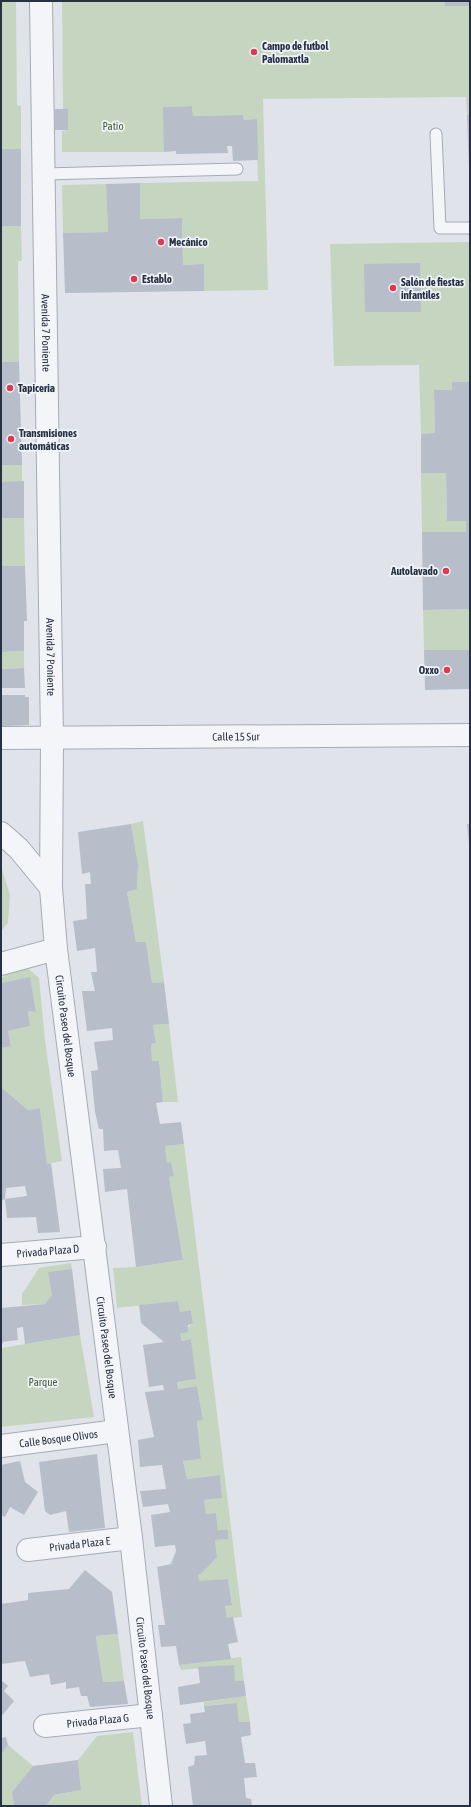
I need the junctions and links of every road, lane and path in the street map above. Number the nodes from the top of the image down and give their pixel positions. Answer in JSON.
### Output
{"nodes":[{"id":1,"x":42,"y":1,"type":"edge"},
{"id":2,"x":436,"y":134,"type":"dead end"},
{"id":3,"x":237,"y":169,"type":"dead end"},
{"id":4,"x":44,"y":174,"type":"junction"},
{"id":5,"x":470,"y":228,"type":"edge"},
{"id":6,"x":470,"y":735,"type":"edge"},
{"id":7,"x":1,"y":738,"type":"edge"},
{"id":8,"x":52,"y":738,"type":"junction"},
{"id":9,"x":1,"y":833,"type":"edge"},
{"id":10,"x":51,"y":888,"type":"junction"},
{"id":11,"x":56,"y":949,"type":"junction"},
{"id":12,"x":1,"y":964,"type":"edge"},
{"id":13,"x":95,"y":1247,"type":"junction"},
{"id":14,"x":1,"y":1255,"type":"edge"},
{"id":15,"x":117,"y":1431,"type":"junction"},
{"id":16,"x":1,"y":1446,"type":"edge"},
{"id":17,"x":131,"y":1538,"type":"junction"},
{"id":18,"x":28,"y":1550,"type":"dead end"},
{"id":19,"x":151,"y":1716,"type":"junction"},
{"id":20,"x":45,"y":1726,"type":"dead end"},
{"id":21,"x":162,"y":1806,"type":"edge"}],
"edges":[{"from":1,"to":4,"type":"street","name":"Avenida 7 Poniente"},
{"from":2,"to":5,"type":"lane"},
{"from":3,"to":4,"type":"lane"},
{"from":4,"to":8,"type":"street","name":"Avenida 7 Poniente"},
{"from":6,"to":8,"type":"street","name":"Calle 15 Sur"},
{"from":7,"to":8,"type":"street","name":"Calle 15 Sur"},
{"from":8,"to":10,"type":"street","name":"Circuito Paseo del Bosque"},
{"from":9,"to":10,"type":"street"},
{"from":10,"to":11,"type":"street","name":"Circuito Paseo del Bosque"},
{"from":11,"to":12,"type":"street"},
{"from":11,"to":13,"type":"street","name":"Circuito Paseo del Bosque"},
{"from":13,"to":14,"type":"street","name":"Privada Plaza D"},
{"from":13,"to":15,"type":"street","name":"Circuito Paseo del Bosque"},
{"from":15,"to":16,"type":"street","name":"Calle Bosque Olivos"},
{"from":15,"to":17,"type":"street","name":"Circuito Paseo del Bosque"},
{"from":17,"to":18,"type":"street","name":"Privada Plaza E"},
{"from":17,"to":19,"type":"street","name":"Circuito Paseo del Bosque"},
{"from":19,"to":20,"type":"street","name":"Privada Plaza G"},
{"from":19,"to":21,"type":"street","name":"Circuito Paseo del Bosque"}]}
